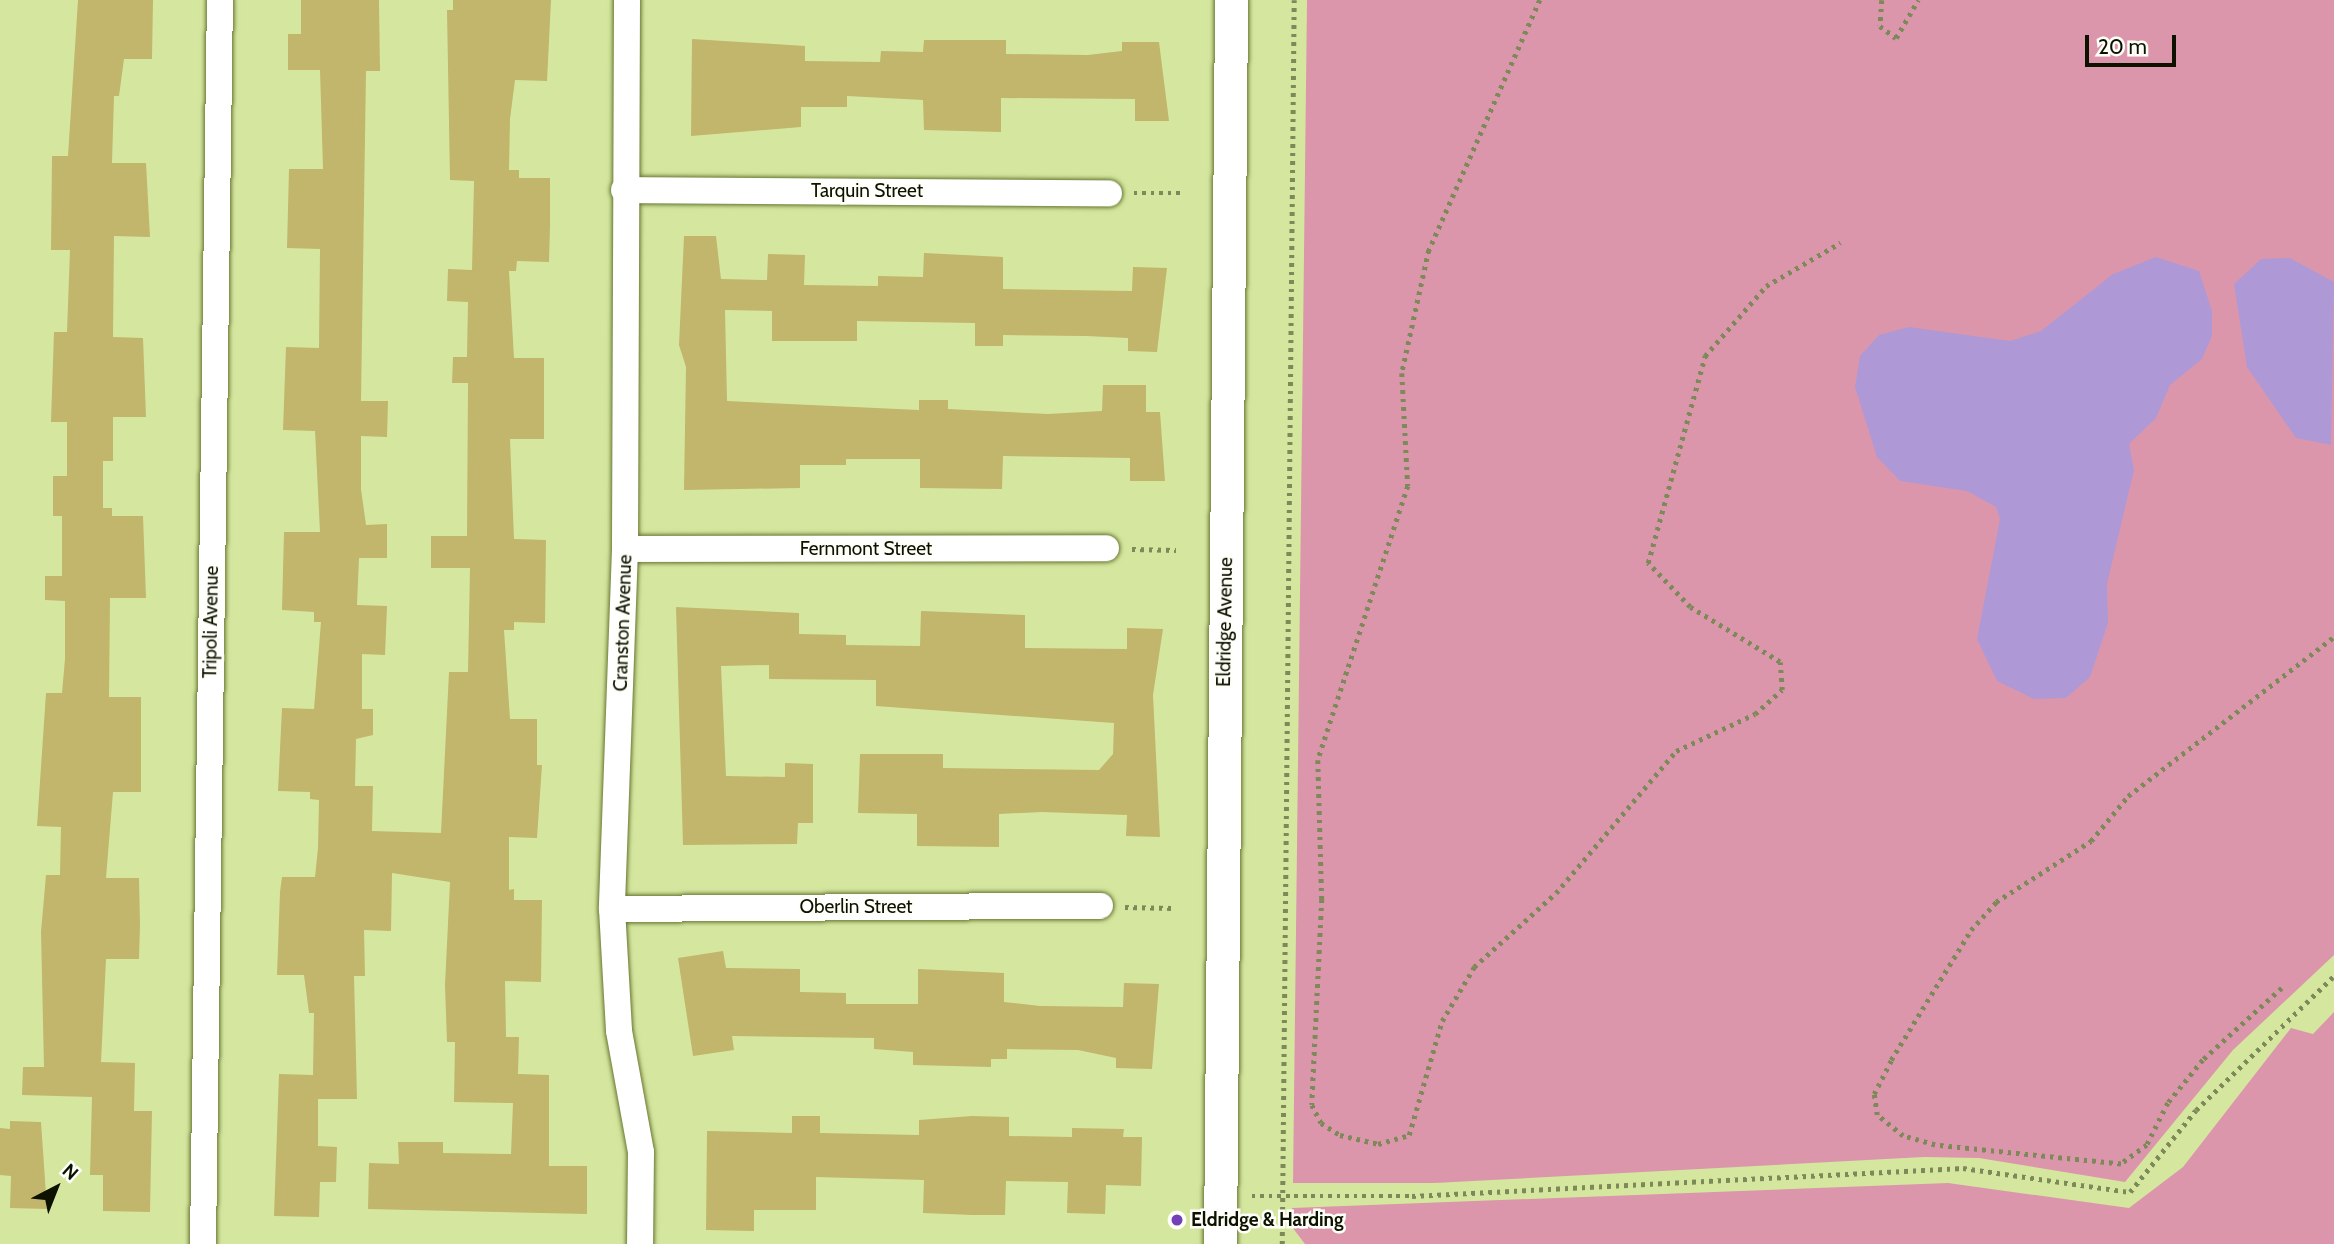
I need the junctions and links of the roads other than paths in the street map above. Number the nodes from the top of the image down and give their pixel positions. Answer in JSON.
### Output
{"nodes":[{"id":1,"x":220,"y":0,"type":"edge"},
{"id":2,"x":627,"y":0,"type":"edge"},
{"id":3,"x":1231,"y":0,"type":"edge"},
{"id":4,"x":624,"y":190,"type":"junction"},
{"id":5,"x":1109,"y":193,"type":"road end"},
{"id":6,"x":1106,"y":548,"type":"road end"},
{"id":7,"x":625,"y":549,"type":"junction"},
{"id":8,"x":1100,"y":906,"type":"road end"},
{"id":9,"x":612,"y":909,"type":"junction"},
{"id":10,"x":203,"y":1244,"type":"edge"},
{"id":11,"x":639,"y":1244,"type":"edge"},
{"id":12,"x":1220,"y":1244,"type":"edge"}],
"edges":[{"from":1,"to":10,"type":"street","name":"Tripoli Avenue"},
{"from":2,"to":4,"type":"street","name":"Cranston Avenue"},
{"from":3,"to":12,"type":"street","name":"Eldridge Avenue"},
{"from":4,"to":5,"type":"street","name":"Tarquin Street"},
{"from":4,"to":7,"type":"street","name":"Cranston Avenue"},
{"from":6,"to":7,"type":"street","name":"Fernmont Street"},
{"from":7,"to":9,"type":"street","name":"Cranston Avenue"},
{"from":8,"to":9,"type":"street","name":"Oberlin Street"},
{"from":9,"to":11,"type":"street","name":"Cranston Avenue"}]}
